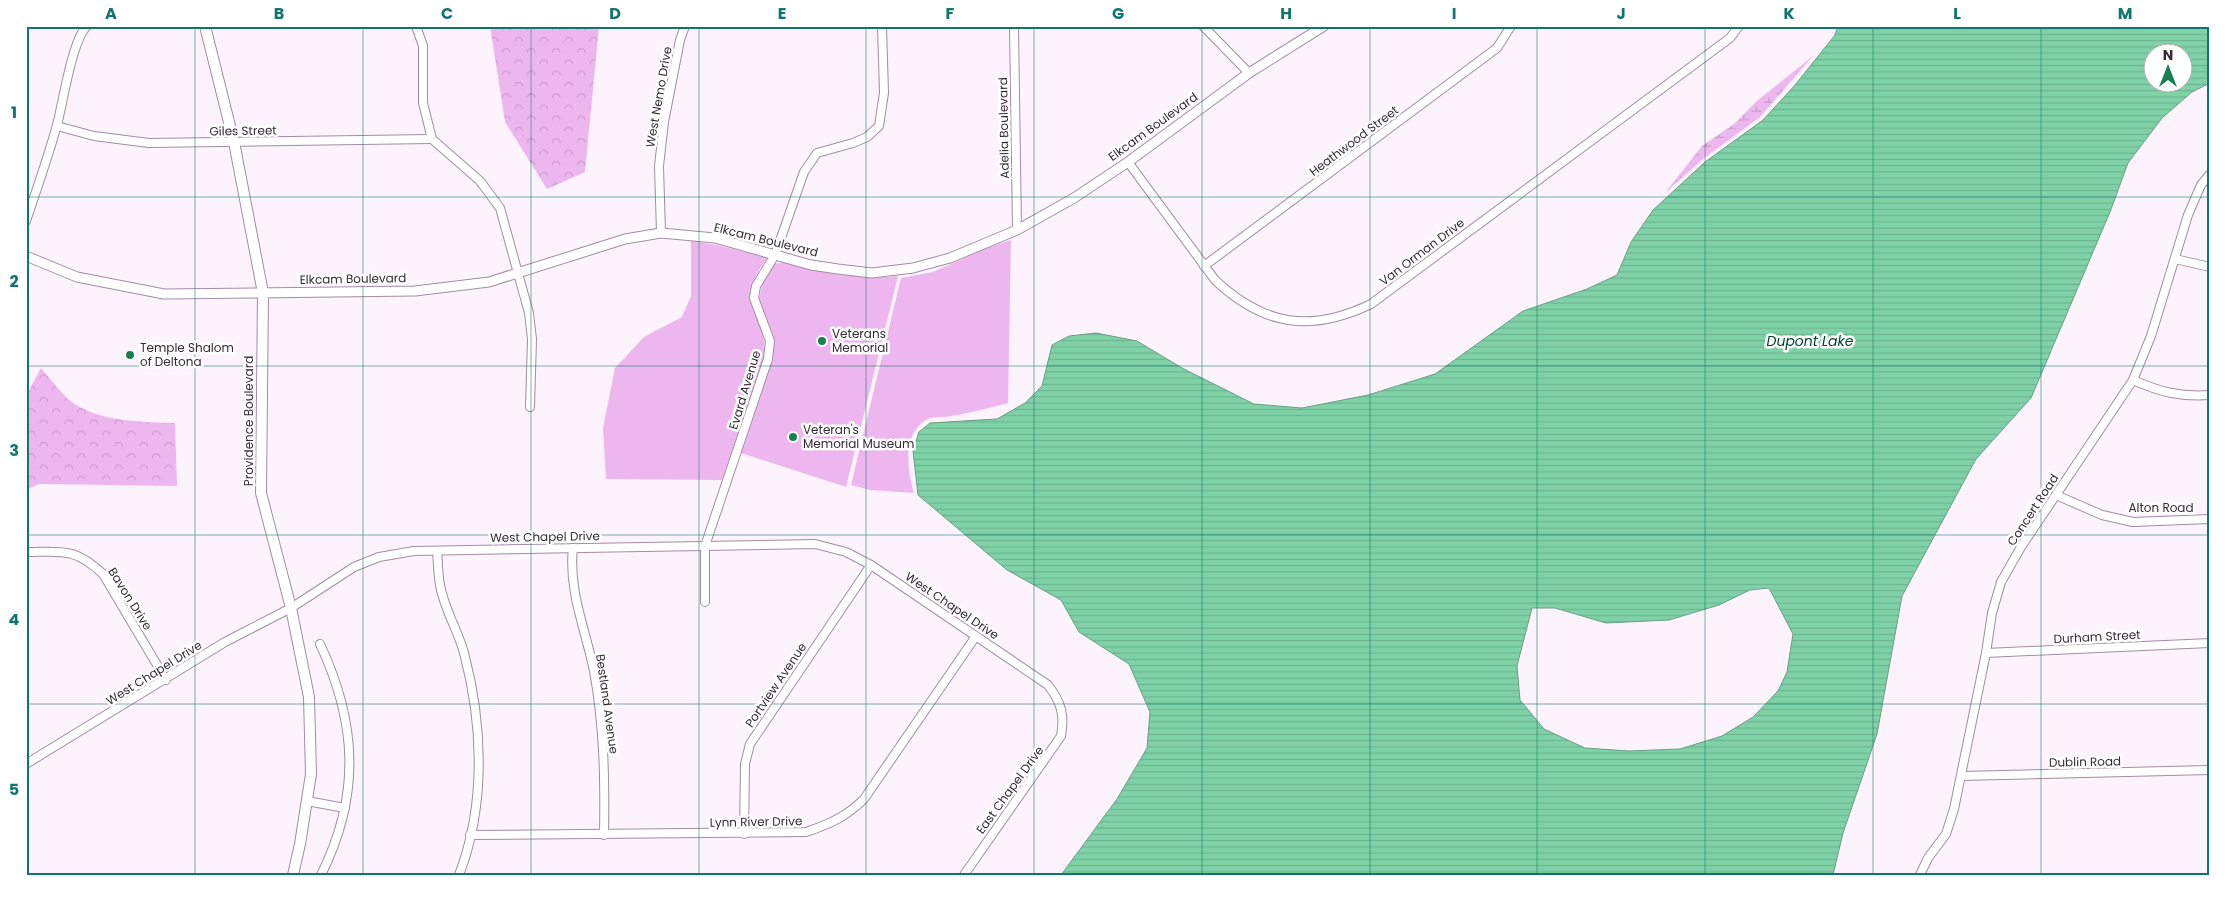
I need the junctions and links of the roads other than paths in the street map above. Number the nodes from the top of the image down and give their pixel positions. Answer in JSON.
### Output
{"nodes":[{"id":1,"x":87,"y":26,"type":"edge"},
{"id":2,"x":205,"y":26,"type":"edge"},
{"id":3,"x":416,"y":26,"type":"edge"},
{"id":4,"x":685,"y":26,"type":"edge"},
{"id":5,"x":882,"y":26,"type":"edge"},
{"id":6,"x":1014,"y":26,"type":"edge"},
{"id":7,"x":1203,"y":26,"type":"edge"},
{"id":8,"x":1324,"y":26,"type":"edge"},
{"id":9,"x":1511,"y":26,"type":"edge"},
{"id":10,"x":1739,"y":26,"type":"edge"},
{"id":11,"x":1248,"y":73,"type":"junction"},
{"id":12,"x":57,"y":126,"type":"junction"},
{"id":13,"x":432,"y":140,"type":"junction"},
{"id":14,"x":234,"y":142,"type":"junction"},
{"id":15,"x":1128,"y":162,"type":"junction"},
{"id":16,"x":2210,"y":174,"type":"edge"},
{"id":17,"x":26,"y":221,"type":"edge"},
{"id":18,"x":1017,"y":230,"type":"junction"},
{"id":19,"x":661,"y":233,"type":"junction"},
{"id":20,"x":775,"y":255,"type":"junction"},
{"id":21,"x":26,"y":256,"type":"edge"},
{"id":22,"x":2175,"y":259,"type":"junction"},
{"id":23,"x":1204,"y":266,"type":"junction"},
{"id":24,"x":2210,"y":268,"type":"edge"},
{"id":25,"x":516,"y":272,"type":"junction"},
{"id":26,"x":263,"y":293,"type":"junction"},
{"id":27,"x":2133,"y":380,"type":"junction"},
{"id":28,"x":2210,"y":396,"type":"edge"},
{"id":29,"x":530,"y":407,"type":"dead end"},
{"id":30,"x":2056,"y":496,"type":"junction"},
{"id":31,"x":2210,"y":519,"type":"edge"},
{"id":32,"x":705,"y":546,"type":"junction"},
{"id":33,"x":572,"y":548,"type":"junction"},
{"id":34,"x":437,"y":550,"type":"junction"},
{"id":35,"x":26,"y":552,"type":"edge"},
{"id":36,"x":871,"y":565,"type":"junction"},
{"id":37,"x":705,"y":602,"type":"dead end"},
{"id":38,"x":290,"y":608,"type":"junction"},
{"id":39,"x":976,"y":636,"type":"junction"},
{"id":40,"x":2210,"y":642,"type":"edge"},
{"id":41,"x":320,"y":644,"type":"dead end"},
{"id":42,"x":1986,"y":653,"type":"junction"},
{"id":43,"x":166,"y":680,"type":"junction"},
{"id":44,"x":1063,"y":714,"type":"joint"},
{"id":45,"x":26,"y":764,"type":"edge"},
{"id":46,"x":2210,"y":770,"type":"edge"},
{"id":47,"x":1962,"y":776,"type":"junction"},
{"id":48,"x":307,"y":801,"type":"junction"},
{"id":49,"x":345,"y":808,"type":"junction"},
{"id":50,"x":604,"y":834,"type":"junction"},
{"id":51,"x":744,"y":834,"type":"junction"},
{"id":52,"x":470,"y":835,"type":"junction"},
{"id":53,"x":292,"y":875,"type":"edge"},
{"id":54,"x":321,"y":875,"type":"edge"},
{"id":55,"x":459,"y":875,"type":"edge"},
{"id":56,"x":964,"y":875,"type":"edge"},
{"id":57,"x":1920,"y":875,"type":"edge"}],
"edges":[{"from":1,"to":12,"type":"street"},
{"from":2,"to":14,"type":"main road","name":"Providence Boulevard"},
{"from":3,"to":13,"type":"street"},
{"from":4,"to":19,"type":"street","name":"West Nemo Drive"},
{"from":5,"to":20,"type":"street","name":"Evard Avenue"},
{"from":6,"to":18,"type":"street","name":"Adelia Boulevard"},
{"from":7,"to":11,"type":"street"},
{"from":8,"to":11,"type":"street","name":"Elkcam Boulevard"},
{"from":9,"to":23,"type":"street","name":"Heathwood Street"},
{"from":10,"to":23,"type":"street","name":"Van Orman Drive"},
{"from":11,"to":15,"type":"street","name":"Elkcam Boulevard"},
{"from":12,"to":14,"type":"street","name":"Giles Street"},
{"from":12,"to":17,"type":"street"},
{"from":13,"to":14,"type":"street","name":"Giles Street"},
{"from":13,"to":25,"type":"street"},
{"from":14,"to":26,"type":"main road","name":"Providence Boulevard"},
{"from":15,"to":18,"type":"street","name":"Elkcam Boulevard"},
{"from":15,"to":23,"type":"street","name":"Van Orman Drive"},
{"from":16,"to":22,"type":"street","name":"Concert Road"},
{"from":18,"to":20,"type":"street","name":"Elkcam Boulevard"},
{"from":19,"to":20,"type":"street","name":"Elkcam Boulevard"},
{"from":19,"to":25,"type":"street","name":"Elkcam Boulevard"},
{"from":20,"to":32,"type":"street","name":"Evard Avenue"},
{"from":21,"to":26,"type":"street","name":"Elkcam Boulevard"},
{"from":22,"to":24,"type":"street"},
{"from":22,"to":27,"type":"street","name":"Concert Road"},
{"from":25,"to":26,"type":"street","name":"Elkcam Boulevard"},
{"from":25,"to":29,"type":"street"},
{"from":26,"to":38,"type":"main road","name":"Providence Boulevard"},
{"from":27,"to":28,"type":"street"},
{"from":27,"to":30,"type":"street","name":"Concert Road"},
{"from":30,"to":31,"type":"street","name":"Alton Road"},
{"from":30,"to":42,"type":"street","name":"Concert Road"},
{"from":32,"to":33,"type":"street","name":"West Chapel Drive"},
{"from":32,"to":36,"type":"street","name":"West Chapel Drive"},
{"from":32,"to":37,"type":"street","name":"Evard Avenue"},
{"from":33,"to":34,"type":"street","name":"West Chapel Drive"},
{"from":33,"to":50,"type":"street","name":"Bestland Avenue"},
{"from":34,"to":38,"type":"street","name":"West Chapel Drive"},
{"from":34,"to":52,"type":"street"},
{"from":35,"to":43,"type":"street","name":"Bavon Drive"},
{"from":36,"to":39,"type":"street","name":"West Chapel Drive"},
{"from":36,"to":51,"type":"street","name":"Portview Avenue"},
{"from":38,"to":43,"type":"street","name":"West Chapel Drive"},
{"from":38,"to":48,"type":"main road","name":"Providence Boulevard"},
{"from":39,"to":44,"type":"street","name":"West Chapel Drive"},
{"from":39,"to":51,"type":"street","name":"Lynn River Drive"},
{"from":40,"to":42,"type":"street","name":"Durham Street"},
{"from":41,"to":49,"type":"street"},
{"from":42,"to":47,"type":"street","name":"Concert Road"},
{"from":43,"to":45,"type":"street","name":"West Chapel Drive"},
{"from":44,"to":56,"type":"street","name":"East Chapel Drive"},
{"from":46,"to":47,"type":"street","name":"Dublin Road"},
{"from":47,"to":57,"type":"street","name":"Concert Road"},
{"from":48,"to":49,"type":"street"},
{"from":48,"to":53,"type":"main road","name":"Providence Boulevard"},
{"from":49,"to":54,"type":"street"},
{"from":50,"to":51,"type":"street","name":"Lynn River Drive"},
{"from":50,"to":52,"type":"street","name":"Lynn River Drive"},
{"from":52,"to":55,"type":"street"}]}
